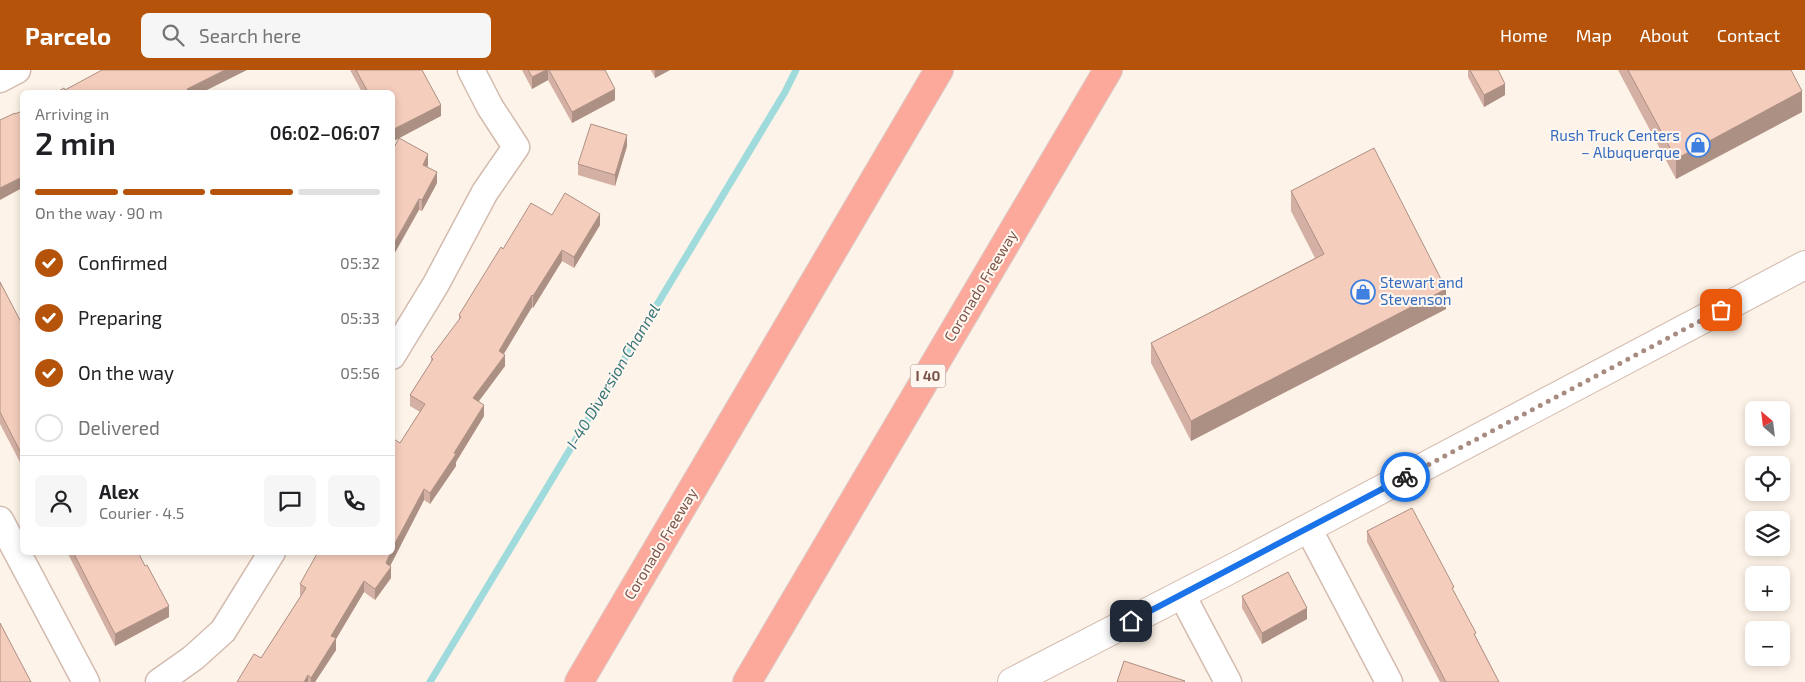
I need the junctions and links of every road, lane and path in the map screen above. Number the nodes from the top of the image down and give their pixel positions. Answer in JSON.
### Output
{"nodes":[{"id":1,"x":17,"y":70,"type":"edge"},
{"id":2,"x":471,"y":70,"type":"edge"},
{"id":3,"x":939,"y":70,"type":"edge"},
{"id":4,"x":1108,"y":70,"type":"edge"},
{"id":5,"x":0,"y":79,"type":"edge"},
{"id":6,"x":1805,"y":265,"type":"edge"},
{"id":7,"x":395,"y":351,"type":"edge"},
{"id":8,"x":0,"y":520,"type":"edge"},
{"id":9,"x":1308,"y":528,"type":"junction"},
{"id":10,"x":270,"y":555,"type":"edge"},
{"id":11,"x":1182,"y":594,"type":"junction"},
{"id":12,"x":86,"y":682,"type":"edge"},
{"id":13,"x":160,"y":682,"type":"edge"},
{"id":14,"x":579,"y":682,"type":"edge"},
{"id":15,"x":747,"y":682,"type":"edge"},
{"id":16,"x":1012,"y":682,"type":"edge"},
{"id":17,"x":1228,"y":682,"type":"edge"},
{"id":18,"x":1389,"y":682,"type":"edge"}],
"edges":[{"from":1,"to":5,"type":"street"},
{"from":2,"to":7,"type":"street"},
{"from":3,"to":14,"type":"highway","name":"Coronado Freeway"},
{"from":4,"to":15,"type":"highway","name":"Coronado Freeway","number":"I 40"},
{"from":6,"to":9,"type":"street"},
{"from":8,"to":12,"type":"street"},
{"from":9,"to":11,"type":"street"},
{"from":9,"to":18,"type":"street"},
{"from":10,"to":13,"type":"street"},
{"from":11,"to":16,"type":"street"},
{"from":11,"to":17,"type":"street"}]}
